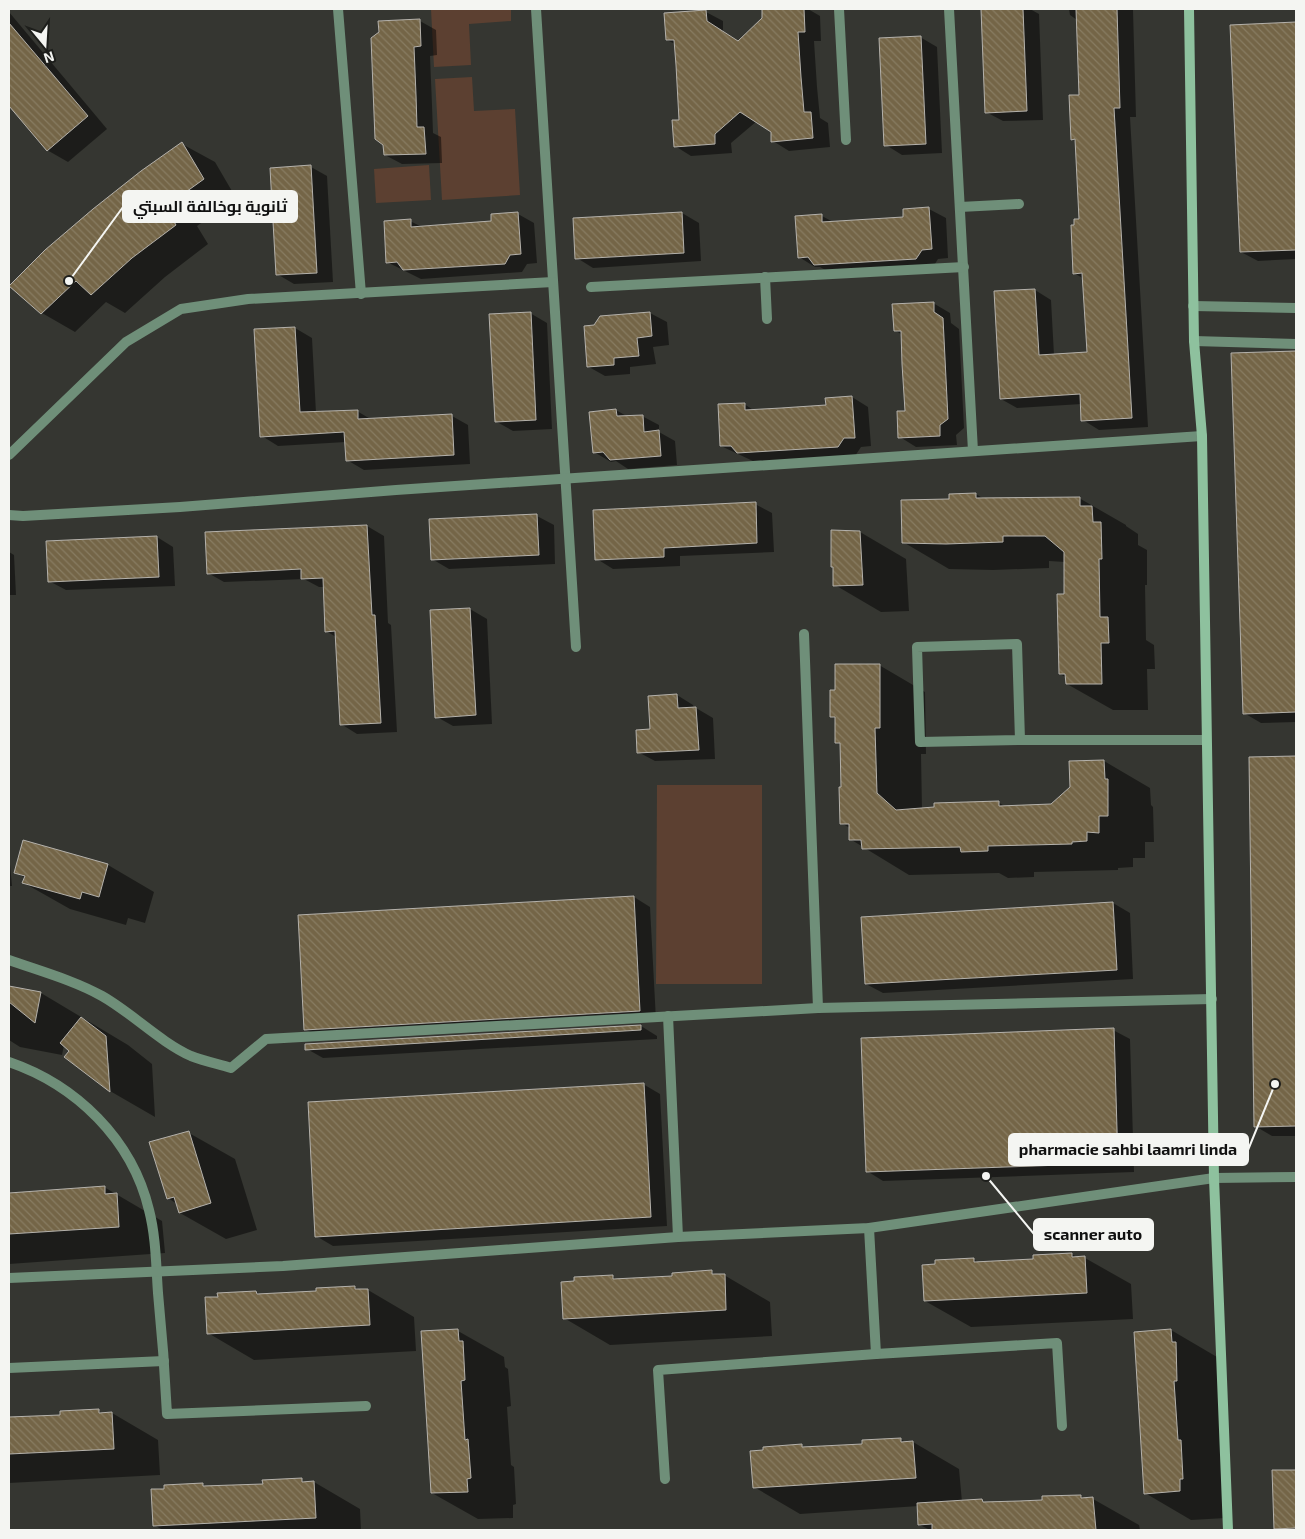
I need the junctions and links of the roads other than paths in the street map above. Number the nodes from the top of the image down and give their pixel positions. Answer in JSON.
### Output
{"nodes":[{"id":1,"x":338,"y":9,"type":"edge"},
{"id":2,"x":536,"y":9,"type":"edge"},
{"id":3,"x":840,"y":9,"type":"edge"},
{"id":4,"x":950,"y":9,"type":"edge"},
{"id":5,"x":1189,"y":9,"type":"edge"},
{"id":6,"x":846,"y":140,"type":"dead end"},
{"id":7,"x":1020,"y":204,"type":"dead end"},
{"id":8,"x":960,"y":207,"type":"junction"},
{"id":9,"x":964,"y":267,"type":"junction"},
{"id":10,"x":765,"y":277,"type":"junction"},
{"id":11,"x":553,"y":282,"type":"junction"},
{"id":12,"x":591,"y":286,"type":"dead end"},
{"id":13,"x":361,"y":294,"type":"junction"},
{"id":14,"x":1193,"y":306,"type":"junction"},
{"id":15,"x":1296,"y":308,"type":"edge"},
{"id":16,"x":767,"y":320,"type":"dead end"},
{"id":17,"x":1194,"y":341,"type":"junction"},
{"id":18,"x":1296,"y":344,"type":"edge"},
{"id":19,"x":1202,"y":436,"type":"junction"},
{"id":20,"x":973,"y":451,"type":"junction"},
{"id":21,"x":9,"y":456,"type":"edge"},
{"id":22,"x":566,"y":479,"type":"junction"},
{"id":23,"x":9,"y":515,"type":"edge"},
{"id":24,"x":804,"y":634,"type":"dead end"},
{"id":25,"x":576,"y":647,"type":"dead end"},
{"id":26,"x":1020,"y":740,"type":"junction"},
{"id":27,"x":1206,"y":740,"type":"junction"},
{"id":28,"x":9,"y":960,"type":"edge"},
{"id":29,"x":1212,"y":999,"type":"junction"},
{"id":30,"x":818,"y":1008,"type":"junction"},
{"id":31,"x":668,"y":1016,"type":"junction"},
{"id":32,"x":9,"y":1062,"type":"edge"},
{"id":33,"x":1296,"y":1176,"type":"edge"},
{"id":34,"x":1214,"y":1178,"type":"junction"},
{"id":35,"x":869,"y":1228,"type":"junction"},
{"id":36,"x":678,"y":1237,"type":"junction"},
{"id":37,"x":156,"y":1272,"type":"junction"},
{"id":38,"x":9,"y":1278,"type":"edge"},
{"id":39,"x":876,"y":1354,"type":"junction"},
{"id":40,"x":164,"y":1362,"type":"junction"},
{"id":41,"x":9,"y":1368,"type":"edge"},
{"id":42,"x":366,"y":1406,"type":"dead end"},
{"id":43,"x":1062,"y":1426,"type":"dead end"},
{"id":44,"x":665,"y":1479,"type":"dead end"},
{"id":45,"x":1228,"y":1530,"type":"edge"}],
"edges":[{"from":1,"to":13,"type":"street"},
{"from":2,"to":11,"type":"street"},
{"from":3,"to":6,"type":"street"},
{"from":4,"to":8,"type":"street"},
{"from":5,"to":14,"type":"main road"},
{"from":7,"to":8,"type":"street"},
{"from":8,"to":9,"type":"street"},
{"from":9,"to":10,"type":"street"},
{"from":9,"to":20,"type":"street"},
{"from":10,"to":12,"type":"street"},
{"from":10,"to":16,"type":"street"},
{"from":11,"to":13,"type":"street"},
{"from":11,"to":22,"type":"street"},
{"from":13,"to":21,"type":"street"},
{"from":14,"to":15,"type":"street"},
{"from":14,"to":17,"type":"main road"},
{"from":17,"to":18,"type":"street"},
{"from":17,"to":19,"type":"main road"},
{"from":19,"to":20,"type":"street"},
{"from":19,"to":27,"type":"main road"},
{"from":20,"to":22,"type":"street"},
{"from":22,"to":23,"type":"street"},
{"from":22,"to":25,"type":"street"},
{"from":24,"to":30,"type":"street"},
{"from":26,"to":26,"type":"street"},
{"from":26,"to":27,"type":"street"},
{"from":27,"to":29,"type":"main road"},
{"from":28,"to":31,"type":"street"},
{"from":29,"to":30,"type":"street"},
{"from":29,"to":34,"type":"main road"},
{"from":30,"to":31,"type":"street"},
{"from":31,"to":36,"type":"street"},
{"from":32,"to":37,"type":"street"},
{"from":33,"to":34,"type":"street"},
{"from":34,"to":35,"type":"street"},
{"from":34,"to":45,"type":"main road"},
{"from":35,"to":36,"type":"street"},
{"from":35,"to":39,"type":"street"},
{"from":36,"to":37,"type":"street"},
{"from":37,"to":38,"type":"street"},
{"from":37,"to":40,"type":"street"},
{"from":39,"to":43,"type":"street"},
{"from":39,"to":44,"type":"street"},
{"from":40,"to":41,"type":"street"},
{"from":40,"to":42,"type":"street"}]}
